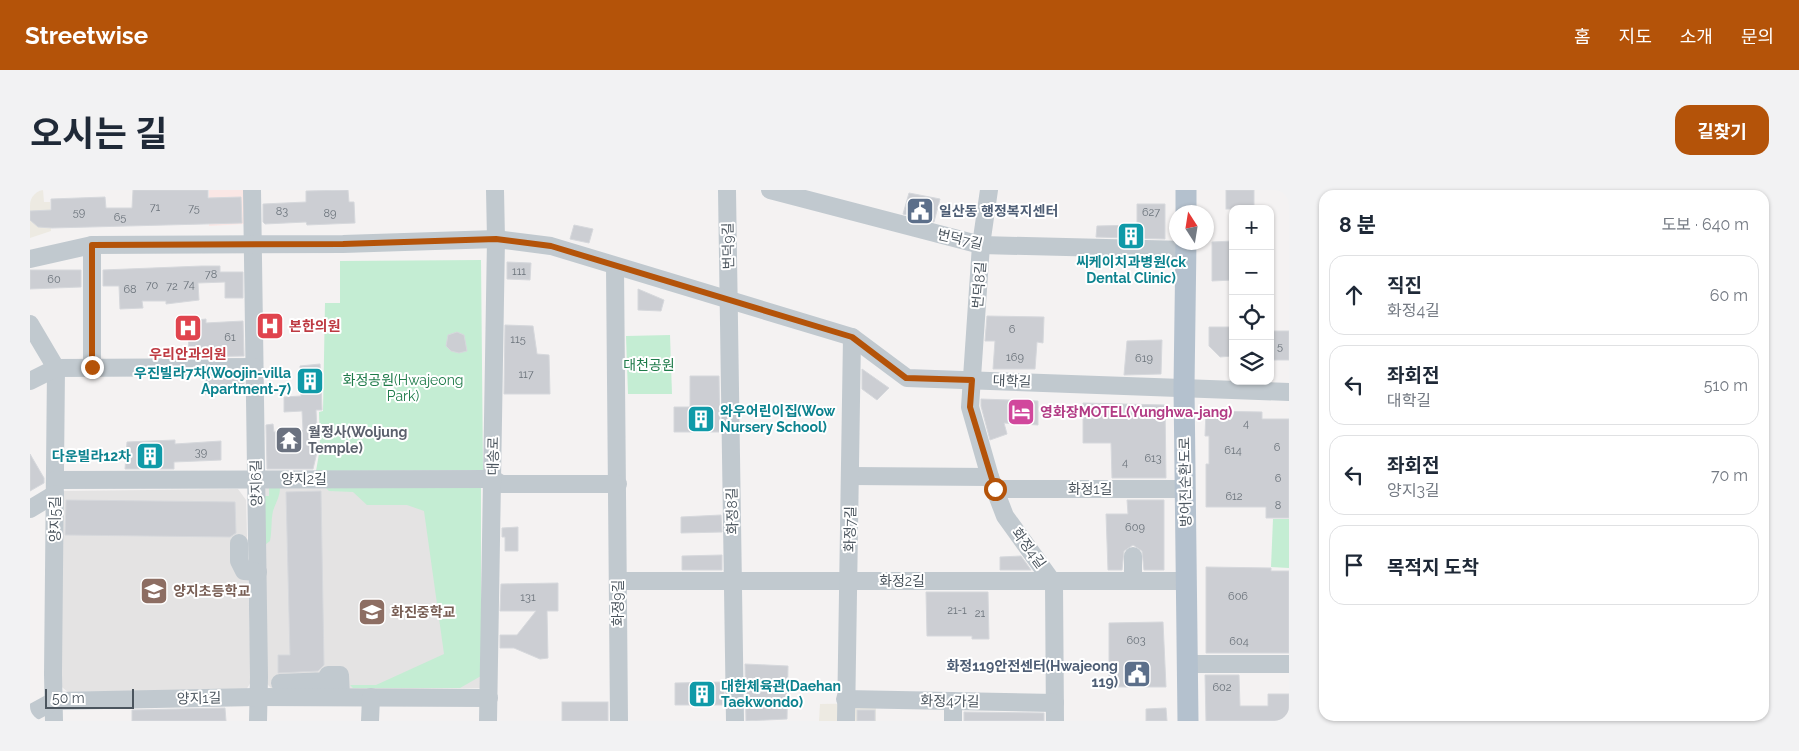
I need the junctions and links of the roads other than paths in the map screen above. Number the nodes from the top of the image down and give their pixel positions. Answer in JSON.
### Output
{"nodes":[{"id":1,"x":252,"y":190,"type":"edge"},
{"id":2,"x":494,"y":190,"type":"edge"},
{"id":3,"x":727,"y":190,"type":"edge"},
{"id":4,"x":770,"y":190,"type":"edge"},
{"id":5,"x":989,"y":190,"type":"edge"},
{"id":6,"x":1186,"y":190,"type":"edge"},
{"id":7,"x":830,"y":197,"type":"edge"},
{"id":8,"x":1186,"y":205,"type":"edge"},
{"id":9,"x":496,"y":239,"type":"junction"},
{"id":10,"x":92,"y":245,"type":"junction"},
{"id":11,"x":252,"y":245,"type":"junction"},
{"id":12,"x":981,"y":246,"type":"junction"},
{"id":13,"x":1169,"y":246,"type":"edge"},
{"id":14,"x":1186,"y":250,"type":"edge"},
{"id":15,"x":30,"y":259,"type":"edge"},
{"id":16,"x":615,"y":266,"type":"junction"},
{"id":17,"x":729,"y":301,"type":"junction"},
{"id":18,"x":30,"y":324,"type":"edge"},
{"id":19,"x":852,"y":337,"type":"junction"},
{"id":20,"x":92,"y":367,"type":"junction"},
{"id":21,"x":254,"y":367,"type":"junction"},
{"id":22,"x":56,"y":368,"type":"junction"},
{"id":23,"x":972,"y":380,"type":"junction"},
{"id":24,"x":30,"y":382,"type":"edge"},
{"id":25,"x":1184,"y":387,"type":"junction"},
{"id":26,"x":1289,"y":392,"type":"edge"},
{"id":27,"x":850,"y":476,"type":"junction"},
{"id":28,"x":256,"y":479,"type":"junction"},
{"id":29,"x":492,"y":479,"type":"junction"},
{"id":30,"x":992,"y":483,"type":"junction"},
{"id":31,"x":618,"y":484,"type":"junction"},
{"id":32,"x":55,"y":487,"type":"junction"},
{"id":33,"x":1185,"y":489,"type":"junction"},
{"id":34,"x":30,"y":509,"type":"edge"},
{"id":35,"x":239,"y":543,"type":"dead end"},
{"id":36,"x":1132,"y":556,"type":"dead end"},
{"id":37,"x":258,"y":572,"type":"junction"},
{"id":38,"x":618,"y":581,"type":"junction"},
{"id":39,"x":849,"y":581,"type":"junction"},
{"id":40,"x":1052,"y":581,"type":"junction"},
{"id":41,"x":1133,"y":581,"type":"junction"},
{"id":42,"x":1186,"y":581,"type":"junction"},
{"id":43,"x":733,"y":582,"type":"junction"},
{"id":44,"x":1188,"y":664,"type":"junction"},
{"id":45,"x":1289,"y":664,"type":"edge"},
{"id":46,"x":280,"y":682,"type":"dead end"},
{"id":47,"x":258,"y":696,"type":"junction"},
{"id":48,"x":341,"y":697,"type":"junction"},
{"id":49,"x":371,"y":697,"type":"junction"},
{"id":50,"x":489,"y":698,"type":"junction"},
{"id":51,"x":845,"y":699,"type":"junction"},
{"id":52,"x":953,"y":701,"type":"junction"},
{"id":53,"x":54,"y":702,"type":"junction"},
{"id":54,"x":1055,"y":703,"type":"junction"},
{"id":55,"x":30,"y":714,"type":"edge"},
{"id":56,"x":54,"y":721,"type":"edge"},
{"id":57,"x":258,"y":721,"type":"edge"},
{"id":58,"x":370,"y":721,"type":"edge"},
{"id":59,"x":488,"y":721,"type":"edge"},
{"id":60,"x":619,"y":721,"type":"edge"},
{"id":61,"x":735,"y":721,"type":"edge"},
{"id":62,"x":846,"y":721,"type":"edge"},
{"id":63,"x":953,"y":721,"type":"edge"},
{"id":64,"x":1055,"y":721,"type":"edge"},
{"id":65,"x":1188,"y":721,"type":"edge"}],
"edges":[{"from":1,"to":11,"type":"street","name":"양지6길"},
{"from":2,"to":9,"type":"street","name":"대송로"},
{"from":3,"to":17,"type":"street","name":"번덕9길"},
{"from":4,"to":7,"type":"street","name":"번덕7길"},
{"from":5,"to":12,"type":"street","name":"번덕8길"},
{"from":6,"to":8,"type":"main road"},
{"from":7,"to":12,"type":"street","name":"번덕7길"},
{"from":9,"to":11,"type":"street","name":"대학길"},
{"from":9,"to":16,"type":"street","name":"대학길"},
{"from":9,"to":29,"type":"street","name":"대송로"},
{"from":10,"to":11,"type":"street","name":"대학길"},
{"from":10,"to":15,"type":"street","name":"대학길"},
{"from":10,"to":20,"type":"street"},
{"from":11,"to":21,"type":"street","name":"양지6길"},
{"from":12,"to":13,"type":"street","name":"번덕7길"},
{"from":12,"to":23,"type":"street","name":"번덕8길"},
{"from":14,"to":25,"type":"main road","name":"방어진순환도로"},
{"from":16,"to":17,"type":"street","name":"대학길"},
{"from":16,"to":31,"type":"street","name":"화정9길"},
{"from":17,"to":19,"type":"street","name":"대학길"},
{"from":17,"to":43,"type":"street","name":"화정8길"},
{"from":18,"to":22,"type":"street"},
{"from":19,"to":23,"type":"street","name":"대학길"},
{"from":19,"to":27,"type":"street","name":"화정7길"},
{"from":20,"to":21,"type":"street"},
{"from":20,"to":22,"type":"street"},
{"from":21,"to":28,"type":"street","name":"양지6길"},
{"from":22,"to":24,"type":"street"},
{"from":22,"to":32,"type":"street","name":"양지5길"},
{"from":23,"to":25,"type":"street","name":"대학길"},
{"from":23,"to":30,"type":"street","name":"화정4길"},
{"from":25,"to":26,"type":"street","name":"대학길"},
{"from":25,"to":33,"type":"main road","name":"방어진순환도로"},
{"from":27,"to":30,"type":"street","name":"화정1길"},
{"from":27,"to":39,"type":"street","name":"화정7길"},
{"from":28,"to":29,"type":"street","name":"양지2길"},
{"from":28,"to":32,"type":"street","name":"양지2길"},
{"from":28,"to":37,"type":"street","name":"양지6길"},
{"from":29,"to":31,"type":"street"},
{"from":29,"to":50,"type":"street","name":"대송로"},
{"from":30,"to":33,"type":"street","name":"화정1길"},
{"from":30,"to":40,"type":"street","name":"화정4길"},
{"from":31,"to":38,"type":"street","name":"화정9길"},
{"from":32,"to":34,"type":"street"},
{"from":32,"to":53,"type":"street","name":"양지5길"},
{"from":33,"to":42,"type":"main road","name":"방어진순환도로"},
{"from":35,"to":37,"type":"street"},
{"from":36,"to":41,"type":"street"},
{"from":37,"to":47,"type":"street","name":"양지6길"},
{"from":38,"to":43,"type":"street","name":"화정2길"},
{"from":38,"to":60,"type":"street","name":"화정9길"},
{"from":39,"to":40,"type":"street","name":"화정2길"},
{"from":39,"to":43,"type":"street","name":"화정2길"},
{"from":39,"to":51,"type":"street","name":"화정7길"},
{"from":40,"to":41,"type":"street","name":"화정2길"},
{"from":40,"to":54,"type":"street","name":"화정4길"},
{"from":41,"to":42,"type":"street","name":"화정2길"},
{"from":42,"to":44,"type":"main road","name":"방어진순환도로"},
{"from":43,"to":61,"type":"street","name":"화정8길"},
{"from":44,"to":45,"type":"street"},
{"from":44,"to":65,"type":"main road","name":"방어진순환도로"},
{"from":46,"to":48,"type":"street"},
{"from":47,"to":48,"type":"street","name":"양지1길"},
{"from":47,"to":53,"type":"street","name":"양지1길"},
{"from":47,"to":57,"type":"street","name":"양지6길"},
{"from":48,"to":49,"type":"street","name":"양지1길"},
{"from":49,"to":50,"type":"street","name":"양지1길"},
{"from":49,"to":58,"type":"street"},
{"from":50,"to":59,"type":"street","name":"대송로"},
{"from":51,"to":52,"type":"street","name":"화정4가길"},
{"from":51,"to":62,"type":"street","name":"화정7길"},
{"from":52,"to":54,"type":"street","name":"화정4가길"},
{"from":52,"to":63,"type":"street"},
{"from":53,"to":55,"type":"street","name":"양지1길"},
{"from":53,"to":56,"type":"street","name":"양지5길"},
{"from":54,"to":64,"type":"street","name":"화정4길"}]}
